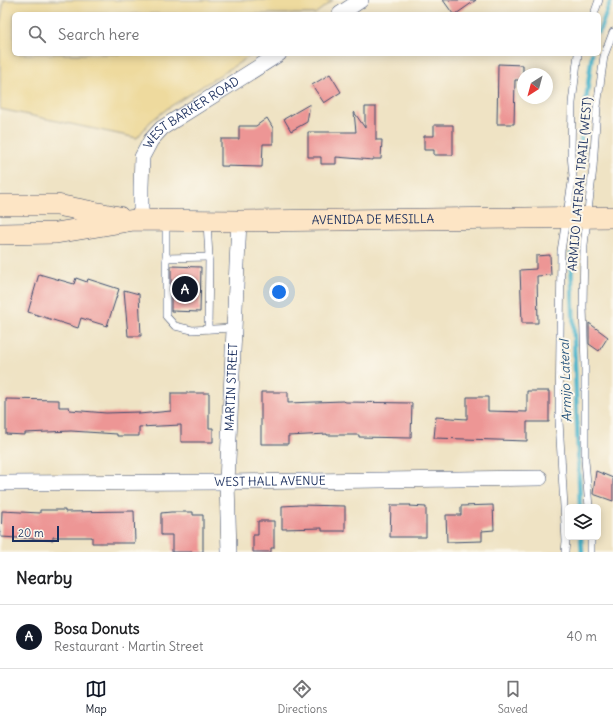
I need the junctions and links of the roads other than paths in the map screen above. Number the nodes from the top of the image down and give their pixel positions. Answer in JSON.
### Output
{"nodes":[{"id":1,"x":361,"y":0,"type":"edge"},
{"id":2,"x":599,"y":0,"type":"edge"},
{"id":3,"x":343,"y":12,"type":"edge"},
{"id":4,"x":595,"y":12,"type":"edge"},
{"id":5,"x":613,"y":32,"type":"edge"},
{"id":6,"x":276,"y":56,"type":"edge"},
{"id":7,"x":578,"y":56,"type":"edge"},
{"id":8,"x":0,"y":205,"type":"edge"},
{"id":9,"x":566,"y":217,"type":"junction"},
{"id":10,"x":587,"y":217,"type":"junction"},
{"id":11,"x":613,"y":218,"type":"edge"},
{"id":12,"x":138,"y":220,"type":"junction"},
{"id":13,"x":166,"y":220,"type":"junction"},
{"id":14,"x":207,"y":221,"type":"junction"},
{"id":15,"x":239,"y":221,"type":"junction"},
{"id":16,"x":0,"y":234,"type":"edge"},
{"id":17,"x":209,"y":257,"type":"junction"},
{"id":18,"x":166,"y":258,"type":"junction"},
{"id":19,"x":234,"y":328,"type":"junction"},
{"id":20,"x":208,"y":329,"type":"junction"},
{"id":21,"x":540,"y":478,"type":"dead end"},
{"id":22,"x":227,"y":482,"type":"junction"},
{"id":23,"x":0,"y":483,"type":"edge"},
{"id":24,"x":589,"y":504,"type":"edge"},
{"id":25,"x":591,"y":540,"type":"edge"},
{"id":26,"x":228,"y":552,"type":"edge"},
{"id":27,"x":565,"y":552,"type":"edge"},
{"id":28,"x":591,"y":552,"type":"edge"}],
"edges":[{"from":1,"to":3,"type":"street"},
{"from":2,"to":4,"type":"lane"},
{"from":5,"to":10,"type":"lane","name":"ARMIJO LATERAL TRAIL (WEST)"},
{"from":6,"to":12,"type":"street","name":"WEST BARKER ROAD"},
{"from":7,"to":9,"type":"lane"},
{"from":8,"to":12,"type":"main road","name":"AVENIDA DE MESILLA"},
{"from":9,"to":10,"type":"main road","name":"AVENIDA DE MESILLA"},
{"from":9,"to":15,"type":"main road","name":"AVENIDA DE MESILLA"},
{"from":9,"to":27,"type":"lane"},
{"from":10,"to":11,"type":"main road","name":"AVENIDA DE MESILLA"},
{"from":10,"to":24,"type":"lane","name":"ARMIJO LATERAL TRAIL (WEST)"},
{"from":12,"to":13,"type":"main road","name":"AVENIDA DE MESILLA"},
{"from":12,"to":16,"type":"main road","name":"AVENIDA DE MESILLA"},
{"from":13,"to":14,"type":"main road","name":"AVENIDA DE MESILLA"},
{"from":13,"to":18,"type":"lane"},
{"from":14,"to":15,"type":"main road","name":"AVENIDA DE MESILLA"},
{"from":14,"to":17,"type":"lane"},
{"from":15,"to":19,"type":"street","name":"MARTIN STREET"},
{"from":17,"to":18,"type":"lane"},
{"from":17,"to":20,"type":"lane"},
{"from":18,"to":20,"type":"lane"},
{"from":19,"to":20,"type":"lane"},
{"from":19,"to":22,"type":"street","name":"MARTIN STREET"},
{"from":21,"to":22,"type":"street","name":"WEST HALL AVENUE"},
{"from":22,"to":23,"type":"street","name":"WEST HALL AVENUE"},
{"from":22,"to":26,"type":"street","name":"MARTIN STREET"},
{"from":25,"to":28,"type":"lane"}]}
